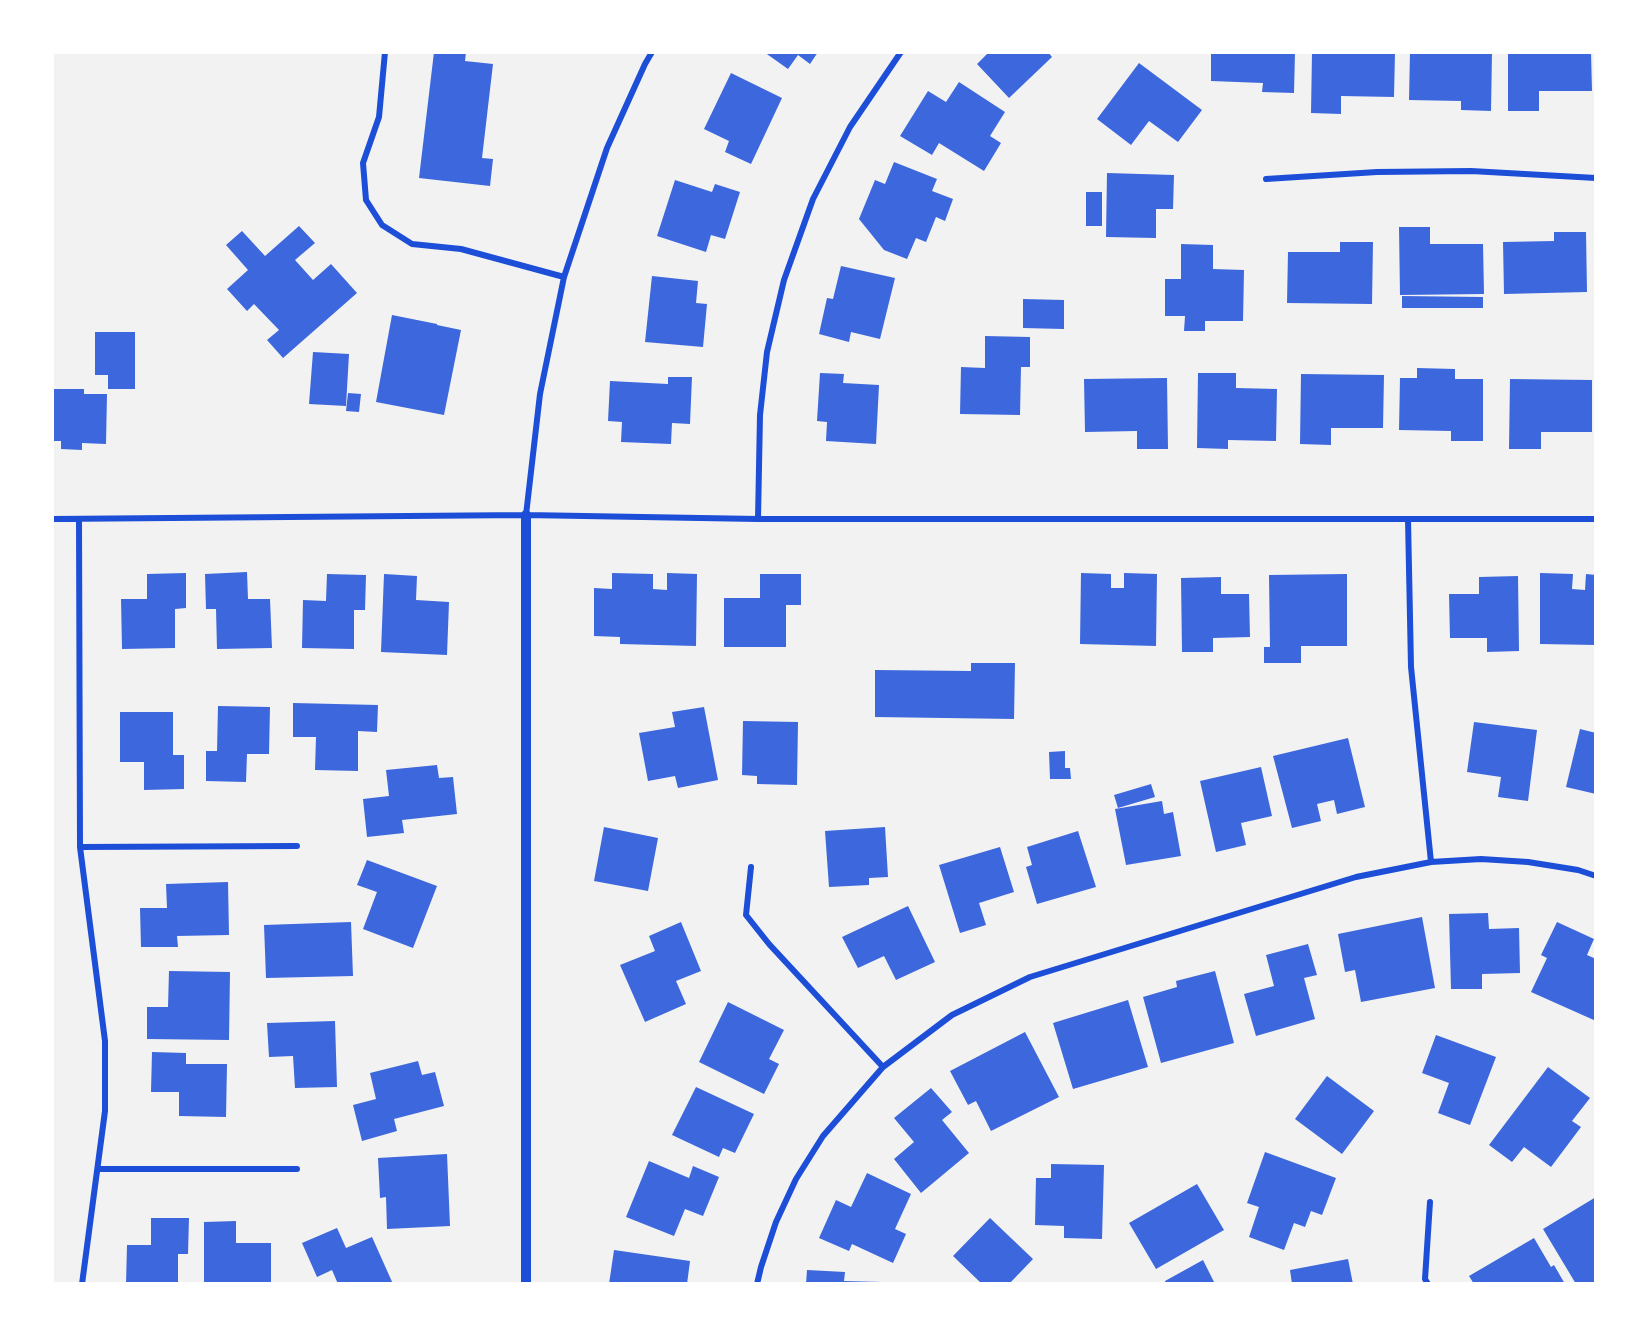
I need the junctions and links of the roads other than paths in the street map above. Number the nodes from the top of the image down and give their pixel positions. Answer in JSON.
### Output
{"nodes":[{"id":1,"x":385,"y":52,"type":"edge"},
{"id":2,"x":652,"y":52,"type":"edge"},
{"id":3,"x":901,"y":52,"type":"edge"},
{"id":4,"x":1596,"y":178,"type":"edge"},
{"id":5,"x":1266,"y":180,"type":"dead end"},
{"id":6,"x":564,"y":277,"type":"junction"},
{"id":7,"x":526,"y":515,"type":"junction"},
{"id":8,"x":52,"y":519,"type":"edge"},
{"id":9,"x":79,"y":519,"type":"junction"},
{"id":10,"x":758,"y":519,"type":"junction"},
{"id":11,"x":1408,"y":519,"type":"junction"},
{"id":12,"x":1596,"y":519,"type":"edge"},
{"id":13,"x":297,"y":846,"type":"dead end"},
{"id":14,"x":80,"y":847,"type":"junction"},
{"id":15,"x":1431,"y":862,"type":"junction"},
{"id":16,"x":751,"y":867,"type":"dead end"},
{"id":17,"x":1596,"y":876,"type":"edge"},
{"id":18,"x":883,"y":1067,"type":"junction"},
{"id":19,"x":98,"y":1170,"type":"junction"},
{"id":20,"x":297,"y":1170,"type":"dead end"},
{"id":21,"x":1430,"y":1202,"type":"dead end"},
{"id":22,"x":82,"y":1284,"type":"edge"},
{"id":23,"x":526,"y":1284,"type":"edge"},
{"id":24,"x":757,"y":1284,"type":"edge"},
{"id":25,"x":1428,"y":1284,"type":"edge"}],
"edges":[{"from":1,"to":6,"type":"street"},
{"from":2,"to":6,"type":"street"},
{"from":3,"to":10,"type":"street"},
{"from":4,"to":5,"type":"street"},
{"from":6,"to":7,"type":"street"},
{"from":7,"to":9,"type":"street"},
{"from":7,"to":10,"type":"street"},
{"from":7,"to":23,"type":"street"},
{"from":8,"to":9,"type":"street"},
{"from":9,"to":14,"type":"street"},
{"from":10,"to":11,"type":"street"},
{"from":11,"to":12,"type":"street"},
{"from":11,"to":15,"type":"street"},
{"from":13,"to":14,"type":"street"},
{"from":14,"to":19,"type":"street"},
{"from":15,"to":17,"type":"street"},
{"from":15,"to":18,"type":"street"},
{"from":16,"to":18,"type":"street"},
{"from":18,"to":24,"type":"street"},
{"from":19,"to":20,"type":"street"},
{"from":19,"to":22,"type":"street"},
{"from":21,"to":25,"type":"street"}]}
